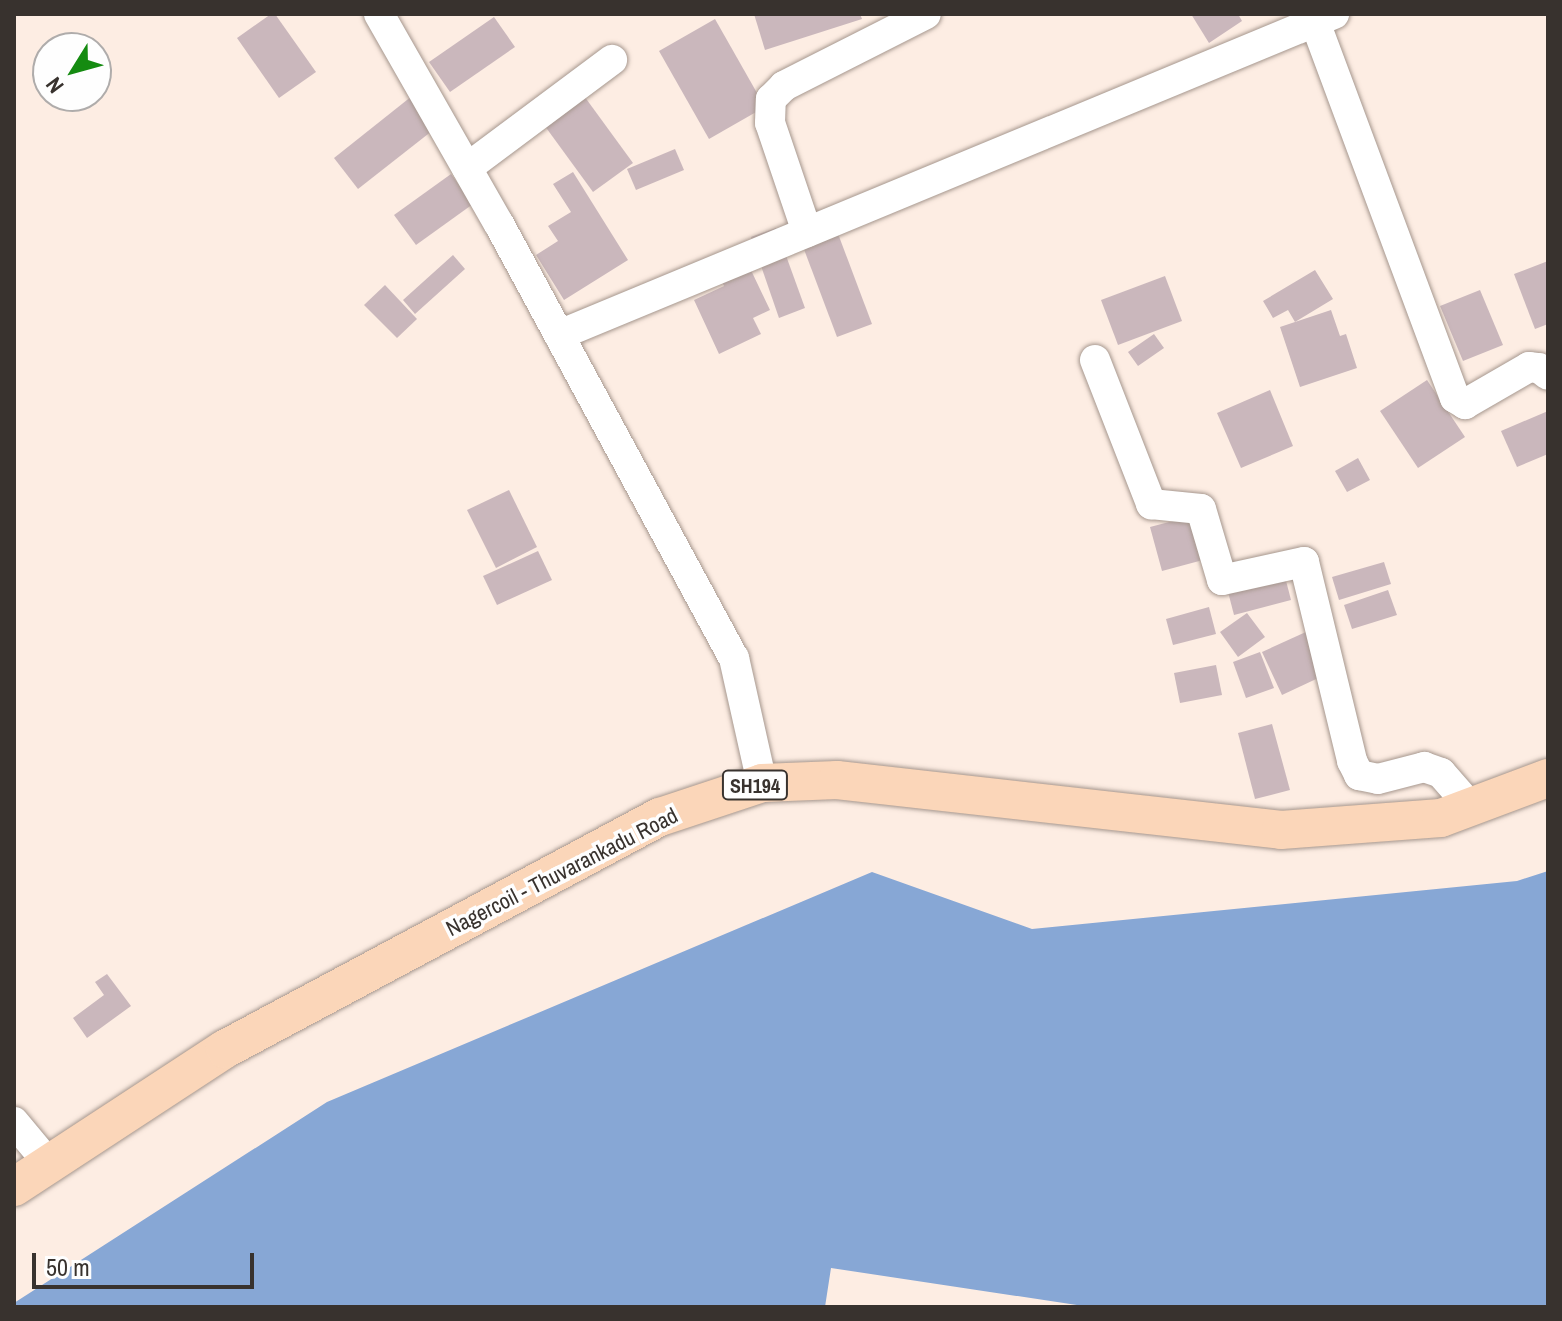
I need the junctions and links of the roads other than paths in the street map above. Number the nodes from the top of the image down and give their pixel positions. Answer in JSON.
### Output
{"nodes":[{"id":1,"x":379,"y":14,"type":"edge"},
{"id":2,"x":926,"y":14,"type":"edge"},
{"id":3,"x":1325,"y":18,"type":"edge"},
{"id":4,"x":612,"y":60,"type":"dead end"},
{"id":5,"x":467,"y":168,"type":"junction"},
{"id":6,"x":807,"y":232,"type":"junction"},
{"id":7,"x":559,"y":335,"type":"junction"},
{"id":8,"x":1095,"y":360,"type":"dead end"},
{"id":9,"x":1548,"y":375,"type":"edge"},
{"id":10,"x":1548,"y":778,"type":"edge"},
{"id":11,"x":762,"y":783,"type":"junction"},
{"id":12,"x":1470,"y":806,"type":"junction"},
{"id":13,"x":14,"y":1122,"type":"edge"},
{"id":14,"x":49,"y":1164,"type":"junction"},
{"id":15,"x":14,"y":1187,"type":"edge"}],
"edges":[{"from":1,"to":5,"type":"street"},
{"from":2,"to":6,"type":"street"},
{"from":3,"to":6,"type":"street"},
{"from":3,"to":9,"type":"street"},
{"from":4,"to":5,"type":"street"},
{"from":5,"to":7,"type":"street"},
{"from":6,"to":7,"type":"street"},
{"from":7,"to":11,"type":"street"},
{"from":8,"to":12,"type":"street"},
{"from":10,"to":12,"type":"main road","name":"Nagercoil - Thuvarankadu Road","number":"SH194"},
{"from":11,"to":12,"type":"main road","name":"Nagercoil - Thuvarankadu Road","number":"SH194"},
{"from":11,"to":14,"type":"main road","name":"Nagercoil - Thuvarankadu Road","number":"SH194"},
{"from":13,"to":14,"type":"street"},
{"from":14,"to":15,"type":"main road","name":"Nagercoil - Thuvarankadu Road","number":"SH194"}]}
